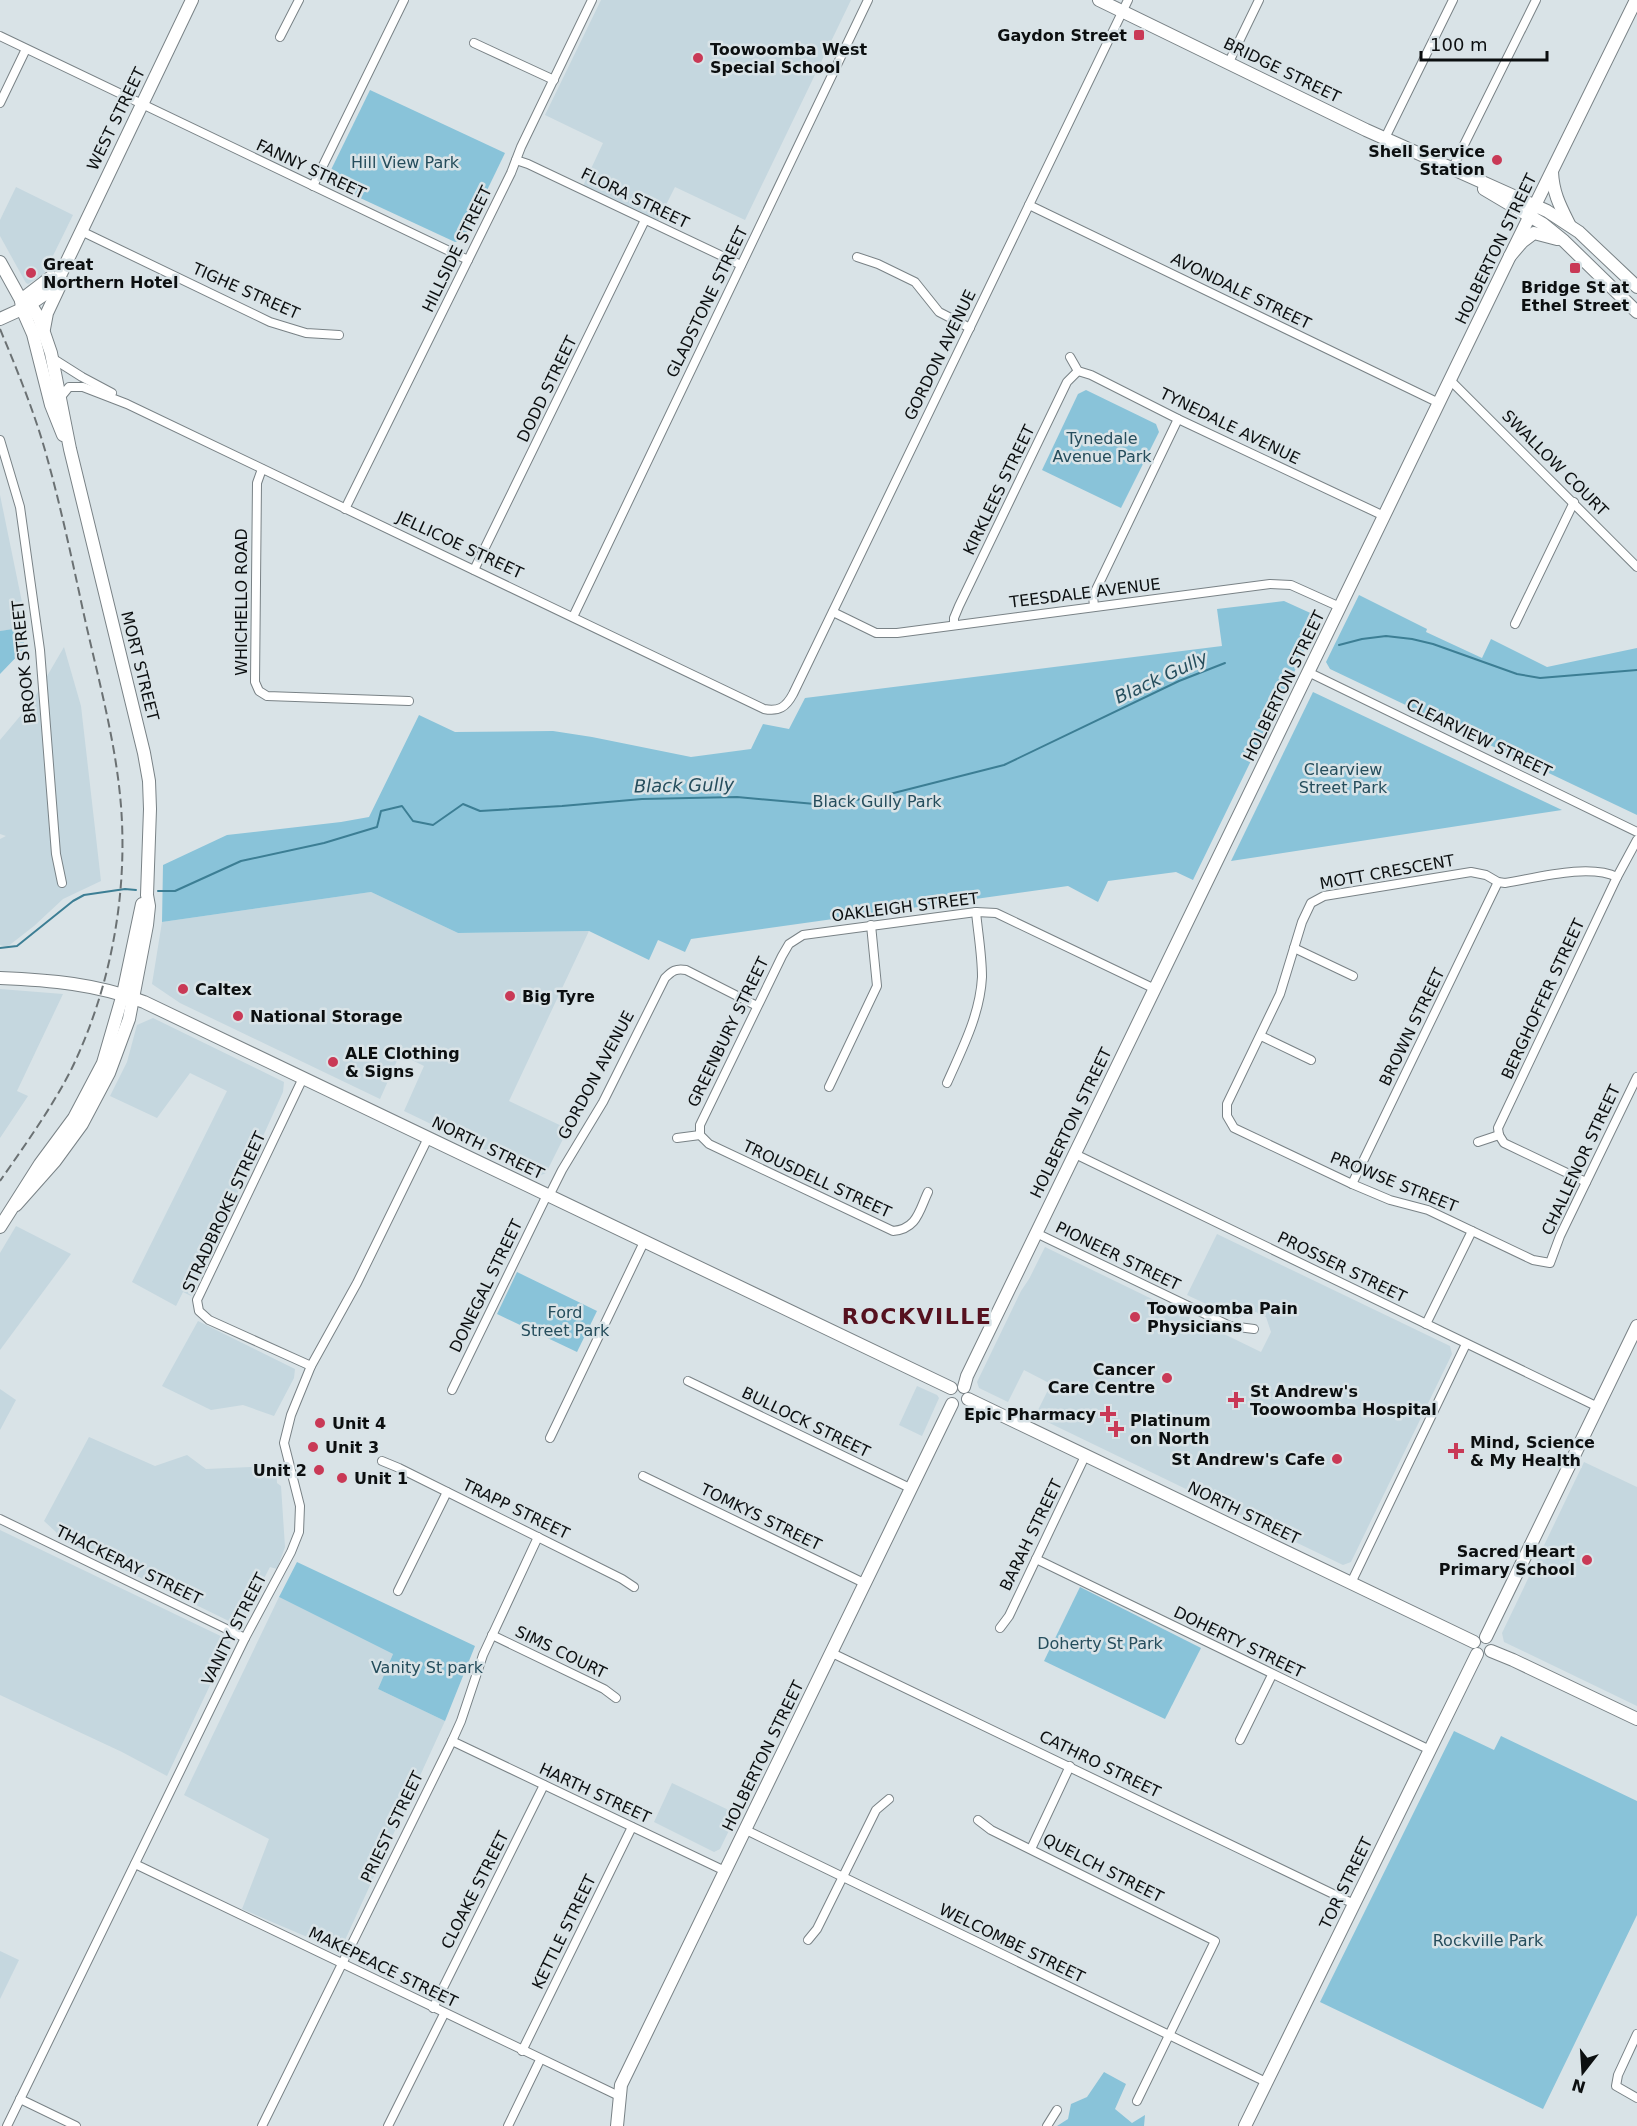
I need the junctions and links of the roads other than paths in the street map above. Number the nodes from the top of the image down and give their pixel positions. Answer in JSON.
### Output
{"nodes":[{"id":1,"x":192,"y":0,"type":"edge"},
{"id":2,"x":299,"y":0,"type":"edge"},
{"id":3,"x":404,"y":0,"type":"edge"},
{"id":4,"x":592,"y":0,"type":"edge"},
{"id":5,"x":868,"y":0,"type":"edge"},
{"id":6,"x":1099,"y":0,"type":"edge"},
{"id":7,"x":1259,"y":0,"type":"edge"},
{"id":8,"x":1453,"y":0,"type":"edge"},
{"id":9,"x":1536,"y":0,"type":"edge"},
{"id":10,"x":1636,"y":0,"type":"edge"},
{"id":11,"x":1125,"y":5,"type":"edge"},
{"id":12,"x":0,"y":36,"type":"edge"},
{"id":13,"x":280,"y":37,"type":"dead end"},
{"id":14,"x":474,"y":44,"type":"dead end"},
{"id":15,"x":26,"y":49,"type":"junction"},
{"id":16,"x":1229,"y":62,"type":"junction"},
{"id":17,"x":554,"y":80,"type":"junction"},
{"id":18,"x":0,"y":103,"type":"edge"},
{"id":19,"x":141,"y":105,"type":"junction"},
{"id":20,"x":1385,"y":138,"type":"junction"},
{"id":21,"x":516,"y":160,"type":"junction"},
{"id":22,"x":1452,"y":170,"type":"junction"},
{"id":23,"x":1552,"y":172,"type":"junction"},
{"id":24,"x":313,"y":186,"type":"junction"},
{"id":25,"x":1029,"y":205,"type":"junction"},
{"id":26,"x":1533,"y":211,"type":"junction"},
{"id":27,"x":645,"y":220,"type":"junction"},
{"id":28,"x":1570,"y":225,"type":"junction"},
{"id":29,"x":81,"y":231,"type":"junction"},
{"id":30,"x":1564,"y":241,"type":"junction"},
{"id":31,"x":70,"y":252,"type":"junction"},
{"id":32,"x":1510,"y":256,"type":"junction"},
{"id":33,"x":857,"y":257,"type":"dead end"},
{"id":34,"x":468,"y":260,"type":"junction"},
{"id":35,"x":0,"y":262,"type":"edge"},
{"id":36,"x":741,"y":265,"type":"junction"},
{"id":37,"x":65,"y":266,"type":"junction"},
{"id":38,"x":1637,"y":287,"type":"edge"},
{"id":39,"x":25,"y":305,"type":"junction"},
{"id":40,"x":0,"y":311,"type":"edge"},
{"id":41,"x":1637,"y":312,"type":"edge"},
{"id":42,"x":0,"y":319,"type":"edge"},
{"id":43,"x":970,"y":328,"type":"junction"},
{"id":44,"x":44,"y":329,"type":"junction"},
{"id":45,"x":339,"y":335,"type":"dead end"},
{"id":46,"x":1070,"y":357,"type":"dead end"},
{"id":47,"x":52,"y":358,"type":"junction"},
{"id":48,"x":1078,"y":371,"type":"junction"},
{"id":49,"x":1450,"y":380,"type":"junction"},
{"id":50,"x":60,"y":398,"type":"junction"},
{"id":51,"x":1439,"y":403,"type":"junction"},
{"id":52,"x":127,"y":404,"type":"junction"},
{"id":53,"x":1178,"y":419,"type":"junction"},
{"id":54,"x":0,"y":440,"type":"edge"},
{"id":55,"x":70,"y":449,"type":"junction"},
{"id":56,"x":262,"y":470,"type":"junction"},
{"id":57,"x":1574,"y":502,"type":"junction"},
{"id":58,"x":345,"y":509,"type":"junction"},
{"id":59,"x":1384,"y":516,"type":"junction"},
{"id":60,"x":1637,"y":567,"type":"edge"},
{"id":61,"x":474,"y":570,"type":"junction"},
{"id":62,"x":1094,"y":606,"type":"junction"},
{"id":63,"x":1340,"y":607,"type":"junction"},
{"id":64,"x":833,"y":612,"type":"junction"},
{"id":65,"x":573,"y":617,"type":"junction"},
{"id":66,"x":954,"y":624,"type":"junction"},
{"id":67,"x":1515,"y":624,"type":"dead end"},
{"id":68,"x":1308,"y":672,"type":"junction"},
{"id":69,"x":409,"y":701,"type":"dead end"},
{"id":70,"x":781,"y":709,"type":"joint"},
{"id":71,"x":1637,"y":832,"type":"edge"},
{"id":72,"x":1637,"y":840,"type":"edge"},
{"id":73,"x":1617,"y":877,"type":"junction"},
{"id":74,"x":1498,"y":882,"type":"junction"},
{"id":75,"x":62,"y":883,"type":"dead end"},
{"id":76,"x":976,"y":912,"type":"junction"},
{"id":77,"x":871,"y":926,"type":"junction"},
{"id":78,"x":789,"y":944,"type":"joint"},
{"id":79,"x":1294,"y":948,"type":"junction"},
{"id":80,"x":1353,"y":976,"type":"dead end"},
{"id":81,"x":0,"y":978,"type":"edge"},
{"id":82,"x":1155,"y":989,"type":"junction"},
{"id":83,"x":128,"y":996,"type":"junction"},
{"id":84,"x":757,"y":1006,"type":"junction"},
{"id":85,"x":1261,"y":1036,"type":"junction"},
{"id":86,"x":1311,"y":1060,"type":"dead end"},
{"id":87,"x":303,"y":1077,"type":"junction"},
{"id":88,"x":1637,"y":1077,"type":"edge"},
{"id":89,"x":946,"y":1083,"type":"dead end"},
{"id":90,"x":829,"y":1087,"type":"dead end"},
{"id":91,"x":1227,"y":1116,"type":"joint"},
{"id":92,"x":700,"y":1135,"type":"junction"},
{"id":93,"x":1499,"y":1135,"type":"junction"},
{"id":94,"x":428,"y":1138,"type":"junction"},
{"id":95,"x":677,"y":1138,"type":"dead end"},
{"id":96,"x":1478,"y":1142,"type":"dead end"},
{"id":97,"x":1074,"y":1154,"type":"junction"},
{"id":98,"x":1586,"y":1182,"type":"junction"},
{"id":99,"x":1352,"y":1184,"type":"junction"},
{"id":100,"x":928,"y":1192,"type":"dead end"},
{"id":101,"x":548,"y":1195,"type":"junction"},
{"id":102,"x":0,"y":1227,"type":"edge"},
{"id":103,"x":1472,"y":1231,"type":"junction"},
{"id":104,"x":1036,"y":1233,"type":"junction"},
{"id":105,"x":644,"y":1242,"type":"junction"},
{"id":106,"x":1554,"y":1256,"type":"joint"},
{"id":107,"x":1426,"y":1324,"type":"junction"},
{"id":108,"x":1637,"y":1326,"type":"edge"},
{"id":109,"x":1254,"y":1329,"type":"dead end"},
{"id":110,"x":1466,"y":1344,"type":"junction"},
{"id":111,"x":311,"y":1366,"type":"junction"},
{"id":112,"x":688,"y":1381,"type":"dead end"},
{"id":113,"x":452,"y":1390,"type":"dead end"},
{"id":114,"x":961,"y":1391,"type":"junction"},
{"id":115,"x":1598,"y":1407,"type":"junction"},
{"id":116,"x":550,"y":1438,"type":"dead end"},
{"id":117,"x":1086,"y":1454,"type":"junction"},
{"id":118,"x":382,"y":1461,"type":"dead end"},
{"id":119,"x":643,"y":1476,"type":"dead end"},
{"id":120,"x":912,"y":1489,"type":"junction"},
{"id":121,"x":447,"y":1492,"type":"junction"},
{"id":122,"x":0,"y":1519,"type":"edge"},
{"id":123,"x":538,"y":1537,"type":"junction"},
{"id":124,"x":1036,"y":1559,"type":"junction"},
{"id":125,"x":1351,"y":1583,"type":"junction"},
{"id":126,"x":866,"y":1584,"type":"junction"},
{"id":127,"x":634,"y":1587,"type":"dead end"},
{"id":128,"x":398,"y":1592,"type":"dead end"},
{"id":129,"x":1000,"y":1628,"type":"dead end"},
{"id":130,"x":492,"y":1635,"type":"junction"},
{"id":131,"x":245,"y":1638,"type":"junction"},
{"id":132,"x":1479,"y":1644,"type":"junction"},
{"id":133,"x":832,"y":1653,"type":"junction"},
{"id":134,"x":1272,"y":1675,"type":"junction"},
{"id":135,"x":616,"y":1698,"type":"dead end"},
{"id":136,"x":1637,"y":1719,"type":"edge"},
{"id":137,"x":1240,"y":1740,"type":"dead end"},
{"id":138,"x":452,"y":1741,"type":"junction"},
{"id":139,"x":1430,"y":1750,"type":"junction"},
{"id":140,"x":1070,"y":1766,"type":"junction"},
{"id":141,"x":544,"y":1785,"type":"junction"},
{"id":142,"x":889,"y":1799,"type":"dead end"},
{"id":143,"x":978,"y":1820,"type":"dead end"},
{"id":144,"x":632,"y":1827,"type":"junction"},
{"id":145,"x":746,"y":1830,"type":"junction"},
{"id":146,"x":1031,"y":1849,"type":"junction"},
{"id":147,"x":135,"y":1864,"type":"junction"},
{"id":148,"x":725,"y":1871,"type":"junction"},
{"id":149,"x":843,"y":1878,"type":"junction"},
{"id":150,"x":1354,"y":1904,"type":"junction"},
{"id":151,"x":808,"y":1940,"type":"dead end"},
{"id":152,"x":341,"y":1964,"type":"junction"},
{"id":153,"x":433,"y":2008,"type":"junction"},
{"id":154,"x":444,"y":2013,"type":"junction"},
{"id":155,"x":1637,"y":2034,"type":"edge"},
{"id":156,"x":1168,"y":2036,"type":"junction"},
{"id":157,"x":522,"y":2051,"type":"junction"},
{"id":158,"x":540,"y":2060,"type":"junction"},
{"id":159,"x":1266,"y":2082,"type":"junction"},
{"id":160,"x":619,"y":2096,"type":"junction"},
{"id":161,"x":1637,"y":2098,"type":"edge"},
{"id":162,"x":20,"y":2099,"type":"junction"},
{"id":163,"x":1137,"y":2101,"type":"dead end"},
{"id":164,"x":1058,"y":2110,"type":"dead end"},
{"id":165,"x":7,"y":2126,"type":"edge"},
{"id":166,"x":76,"y":2126,"type":"edge"},
{"id":167,"x":262,"y":2126,"type":"edge"},
{"id":168,"x":388,"y":2126,"type":"edge"},
{"id":169,"x":508,"y":2126,"type":"edge"},
{"id":170,"x":617,"y":2126,"type":"edge"},
{"id":171,"x":1047,"y":2126,"type":"edge"},
{"id":172,"x":1245,"y":2126,"type":"edge"}],
"edges":[{"from":1,"to":19,"type":"main road","name":"WEST STREET"},
{"from":2,"to":13,"type":"street"},
{"from":3,"to":24,"type":"street"},
{"from":4,"to":17,"type":"street","name":"HILLSIDE STREET"},
{"from":5,"to":36,"type":"street","name":"GLADSTONE STREET"},
{"from":6,"to":11,"type":"main road","name":"BRIDGE STREET"},
{"from":7,"to":16,"type":"street"},
{"from":8,"to":20,"type":"street"},
{"from":9,"to":22,"type":"street"},
{"from":10,"to":23,"type":"main road","name":"HOLBERTON STREET"},
{"from":11,"to":16,"type":"main road","name":"BRIDGE STREET"},
{"from":11,"to":25,"type":"street","name":"GORDON AVENUE"},
{"from":12,"to":15,"type":"street","name":"FANNY STREET"},
{"from":14,"to":17,"type":"street"},
{"from":15,"to":18,"type":"street"},
{"from":15,"to":19,"type":"street","name":"FANNY STREET"},
{"from":16,"to":20,"type":"main road","name":"BRIDGE STREET"},
{"from":17,"to":21,"type":"street","name":"HILLSIDE STREET"},
{"from":19,"to":24,"type":"street","name":"FANNY STREET"},
{"from":19,"to":29,"type":"main road","name":"WEST STREET"},
{"from":20,"to":22,"type":"main road","name":"BRIDGE STREET"},
{"from":21,"to":27,"type":"street","name":"FLORA STREET"},
{"from":21,"to":34,"type":"street","name":"HILLSIDE STREET"},
{"from":22,"to":26,"type":"main road","name":"BRIDGE STREET"},
{"from":23,"to":26,"type":"main road","name":"HOLBERTON STREET"},
{"from":23,"to":28,"type":"main road"},
{"from":24,"to":34,"type":"street","name":"FANNY STREET"},
{"from":25,"to":43,"type":"street","name":"GORDON AVENUE"},
{"from":25,"to":51,"type":"street","name":"AVONDALE STREET"},
{"from":26,"to":28,"type":"main road","name":"BRIDGE STREET"},
{"from":26,"to":30,"type":"main road","name":"BRIDGE STREET"},
{"from":26,"to":32,"type":"main road","name":"HOLBERTON STREET"},
{"from":27,"to":36,"type":"street","name":"FLORA STREET"},
{"from":27,"to":61,"type":"street","name":"DODD STREET"},
{"from":28,"to":38,"type":"main road","name":"BRIDGE STREET"},
{"from":29,"to":31,"type":"main road","name":"WEST STREET"},
{"from":29,"to":45,"type":"street","name":"TIGHE STREET"},
{"from":30,"to":32,"type":"main road"},
{"from":30,"to":41,"type":"main road","name":"BRIDGE STREET"},
{"from":31,"to":37,"type":"main road","name":"WEST STREET"},
{"from":31,"to":39,"type":"main road","name":"WEST STREET"},
{"from":32,"to":49,"type":"main road","name":"HOLBERTON STREET"},
{"from":33,"to":43,"type":"street"},
{"from":34,"to":58,"type":"street","name":"HILLSIDE STREET"},
{"from":35,"to":39,"type":"main road","name":"MORT STREET"},
{"from":36,"to":65,"type":"street","name":"GLADSTONE STREET"},
{"from":37,"to":39,"type":"main road","name":"WEST STREET"},
{"from":37,"to":44,"type":"main road"},
{"from":39,"to":40,"type":"main road"},
{"from":39,"to":42,"type":"main road"},
{"from":39,"to":44,"type":"main road","name":"MORT STREET"},
{"from":39,"to":55,"type":"main road","name":"MORT STREET"},
{"from":43,"to":64,"type":"street","name":"GORDON AVENUE"},
{"from":44,"to":47,"type":"main road","name":"MORT STREET"},
{"from":46,"to":48,"type":"street"},
{"from":47,"to":50,"type":"main road","name":"MORT STREET"},
{"from":47,"to":52,"type":"street","name":"JELLICOE STREET"},
{"from":48,"to":53,"type":"street","name":"TYNEDALE AVENUE"},
{"from":48,"to":66,"type":"street","name":"KIRKLEES STREET"},
{"from":49,"to":51,"type":"main road","name":"HOLBERTON STREET"},
{"from":49,"to":57,"type":"street","name":"SWALLOW COURT"},
{"from":50,"to":52,"type":"street","name":"JELLICOE STREET"},
{"from":50,"to":55,"type":"main road","name":"MORT STREET"},
{"from":51,"to":59,"type":"main road","name":"HOLBERTON STREET"},
{"from":52,"to":56,"type":"street","name":"JELLICOE STREET"},
{"from":53,"to":59,"type":"street","name":"TYNEDALE AVENUE"},
{"from":53,"to":62,"type":"street"},
{"from":54,"to":75,"type":"street","name":"BROOK STREET"},
{"from":55,"to":83,"type":"main road","name":"MORT STREET"},
{"from":56,"to":58,"type":"street","name":"JELLICOE STREET"},
{"from":56,"to":69,"type":"street","name":"WHICHELLO ROAD"},
{"from":57,"to":60,"type":"street","name":"SWALLOW COURT"},
{"from":57,"to":67,"type":"street"},
{"from":58,"to":61,"type":"street","name":"JELLICOE STREET"},
{"from":59,"to":63,"type":"main road","name":"HOLBERTON STREET"},
{"from":61,"to":65,"type":"street","name":"JELLICOE STREET"},
{"from":62,"to":63,"type":"street","name":"TEESDALE AVENUE"},
{"from":62,"to":66,"type":"street","name":"TEESDALE AVENUE"},
{"from":63,"to":68,"type":"main road","name":"HOLBERTON STREET"},
{"from":64,"to":66,"type":"street","name":"TEESDALE AVENUE"},
{"from":64,"to":70,"type":"street","name":"GORDON AVENUE"},
{"from":65,"to":70,"type":"street","name":"JELLICOE STREET"},
{"from":68,"to":71,"type":"street","name":"CLEARVIEW STREET"},
{"from":68,"to":82,"type":"main road","name":"HOLBERTON STREET"},
{"from":72,"to":73,"type":"street"},
{"from":73,"to":74,"type":"street","name":"MOTT CRESCENT"},
{"from":73,"to":93,"type":"street","name":"BERGHOFFER STREET"},
{"from":74,"to":79,"type":"street","name":"MOTT CRESCENT"},
{"from":74,"to":99,"type":"street","name":"BROWN STREET"},
{"from":76,"to":77,"type":"street","name":"OAKLEIGH STREET"},
{"from":76,"to":82,"type":"street","name":"OAKLEIGH STREET"},
{"from":76,"to":89,"type":"street"},
{"from":77,"to":78,"type":"street","name":"OAKLEIGH STREET"},
{"from":77,"to":90,"type":"street"},
{"from":78,"to":84,"type":"street","name":"GREENBURY STREET"},
{"from":79,"to":80,"type":"street"},
{"from":79,"to":85,"type":"street","name":"MOTT CRESCENT"},
{"from":81,"to":83,"type":"main road","name":"NORTH STREET"},
{"from":82,"to":97,"type":"main road","name":"HOLBERTON STREET"},
{"from":83,"to":87,"type":"main road","name":"NORTH STREET"},
{"from":83,"to":102,"type":"main road","name":"MORT STREET"},
{"from":84,"to":92,"type":"street","name":"GREENBURY STREET"},
{"from":84,"to":101,"type":"street","name":"GORDON AVENUE"},
{"from":85,"to":86,"type":"street"},
{"from":85,"to":91,"type":"street","name":"MOTT CRESCENT"},
{"from":87,"to":94,"type":"main road","name":"NORTH STREET"},
{"from":87,"to":111,"type":"street","name":"STRADBROKE STREET"},
{"from":88,"to":98,"type":"street","name":"CHALLENOR STREET"},
{"from":91,"to":99,"type":"street","name":"PROWSE STREET"},
{"from":92,"to":95,"type":"street"},
{"from":92,"to":100,"type":"street","name":"TROUSDELL STREET"},
{"from":93,"to":96,"type":"street"},
{"from":93,"to":98,"type":"street"},
{"from":94,"to":101,"type":"main road","name":"NORTH STREET"},
{"from":94,"to":111,"type":"street","name":"VANITY STREET"},
{"from":97,"to":104,"type":"main road","name":"HOLBERTON STREET"},
{"from":97,"to":107,"type":"street","name":"PROSSER STREET"},
{"from":98,"to":106,"type":"street","name":"CHALLENOR STREET"},
{"from":99,"to":103,"type":"street","name":"PROWSE STREET"},
{"from":101,"to":105,"type":"main road","name":"NORTH STREET"},
{"from":101,"to":113,"type":"street","name":"DONEGAL STREET"},
{"from":103,"to":106,"type":"street","name":"PROWSE STREET"},
{"from":103,"to":107,"type":"street"},
{"from":104,"to":109,"type":"street","name":"PIONEER STREET"},
{"from":104,"to":114,"type":"main road","name":"HOLBERTON STREET"},
{"from":105,"to":114,"type":"main road","name":"NORTH STREET"},
{"from":105,"to":116,"type":"street"},
{"from":107,"to":110,"type":"street","name":"PROSSER STREET"},
{"from":108,"to":115,"type":"main road","name":"TOR STREET"},
{"from":110,"to":115,"type":"street","name":"PROSSER STREET"},
{"from":110,"to":125,"type":"street"},
{"from":111,"to":131,"type":"street","name":"VANITY STREET"},
{"from":112,"to":120,"type":"street","name":"BULLOCK STREET"},
{"from":114,"to":117,"type":"main road","name":"NORTH STREET"},
{"from":114,"to":120,"type":"main road","name":"HOLBERTON STREET"},
{"from":115,"to":132,"type":"main road","name":"TOR STREET"},
{"from":117,"to":124,"type":"street","name":"BARAH STREET"},
{"from":117,"to":125,"type":"main road","name":"NORTH STREET"},
{"from":118,"to":121,"type":"street","name":"TRAPP STREET"},
{"from":119,"to":126,"type":"street","name":"TOMKYS STREET"},
{"from":120,"to":126,"type":"main road","name":"HOLBERTON STREET"},
{"from":121,"to":123,"type":"street","name":"TRAPP STREET"},
{"from":121,"to":128,"type":"street"},
{"from":122,"to":131,"type":"street","name":"THACKERAY STREET"},
{"from":123,"to":127,"type":"street","name":"TRAPP STREET"},
{"from":123,"to":130,"type":"street","name":"PRIEST STREET"},
{"from":124,"to":129,"type":"street","name":"BARAH STREET"},
{"from":124,"to":134,"type":"street","name":"DOHERTY STREET"},
{"from":125,"to":132,"type":"main road","name":"NORTH STREET"},
{"from":126,"to":133,"type":"main road","name":"HOLBERTON STREET"},
{"from":130,"to":135,"type":"street","name":"SIMS COURT"},
{"from":130,"to":138,"type":"street","name":"PRIEST STREET"},
{"from":131,"to":147,"type":"street","name":"VANITY STREET"},
{"from":132,"to":136,"type":"main road"},
{"from":132,"to":139,"type":"main road","name":"TOR STREET"},
{"from":133,"to":140,"type":"street","name":"CATHRO STREET"},
{"from":133,"to":145,"type":"main road","name":"HOLBERTON STREET"},
{"from":134,"to":137,"type":"street"},
{"from":134,"to":139,"type":"street","name":"DOHERTY STREET"},
{"from":138,"to":141,"type":"street","name":"HARTH STREET"},
{"from":138,"to":152,"type":"street","name":"PRIEST STREET"},
{"from":139,"to":150,"type":"main road","name":"TOR STREET"},
{"from":140,"to":146,"type":"street"},
{"from":140,"to":150,"type":"street","name":"CATHRO STREET"},
{"from":141,"to":144,"type":"street","name":"HARTH STREET"},
{"from":141,"to":153,"type":"street","name":"CLOAKE STREET"},
{"from":142,"to":149,"type":"street"},
{"from":143,"to":146,"type":"street","name":"QUELCH STREET"},
{"from":144,"to":148,"type":"street","name":"HARTH STREET"},
{"from":144,"to":157,"type":"street","name":"KETTLE STREET"},
{"from":145,"to":148,"type":"main road","name":"HOLBERTON STREET"},
{"from":145,"to":149,"type":"street","name":"WELCOMBE STREET"},
{"from":146,"to":156,"type":"street","name":"QUELCH STREET"},
{"from":147,"to":152,"type":"street","name":"MAKEPEACE STREET"},
{"from":147,"to":162,"type":"street","name":"VANITY STREET"},
{"from":148,"to":160,"type":"main road","name":"HOLBERTON STREET"},
{"from":149,"to":151,"type":"street"},
{"from":149,"to":156,"type":"street","name":"WELCOMBE STREET"},
{"from":150,"to":159,"type":"main road","name":"TOR STREET"},
{"from":152,"to":153,"type":"street","name":"MAKEPEACE STREET"},
{"from":152,"to":167,"type":"street","name":"PRIEST STREET"},
{"from":153,"to":154,"type":"street","name":"MAKEPEACE STREET"},
{"from":154,"to":157,"type":"street","name":"MAKEPEACE STREET"},
{"from":154,"to":168,"type":"street"},
{"from":155,"to":161,"type":"street"},
{"from":156,"to":159,"type":"street","name":"WELCOMBE STREET"},
{"from":156,"to":163,"type":"street"},
{"from":157,"to":158,"type":"street","name":"MAKEPEACE STREET"},
{"from":158,"to":160,"type":"street","name":"MAKEPEACE STREET"},
{"from":158,"to":169,"type":"street"},
{"from":159,"to":172,"type":"main road","name":"TOR STREET"},
{"from":160,"to":170,"type":"main road","name":"HOLBERTON STREET"},
{"from":162,"to":165,"type":"street","name":"VANITY STREET"},
{"from":162,"to":166,"type":"street"},
{"from":164,"to":171,"type":"street"}]}
